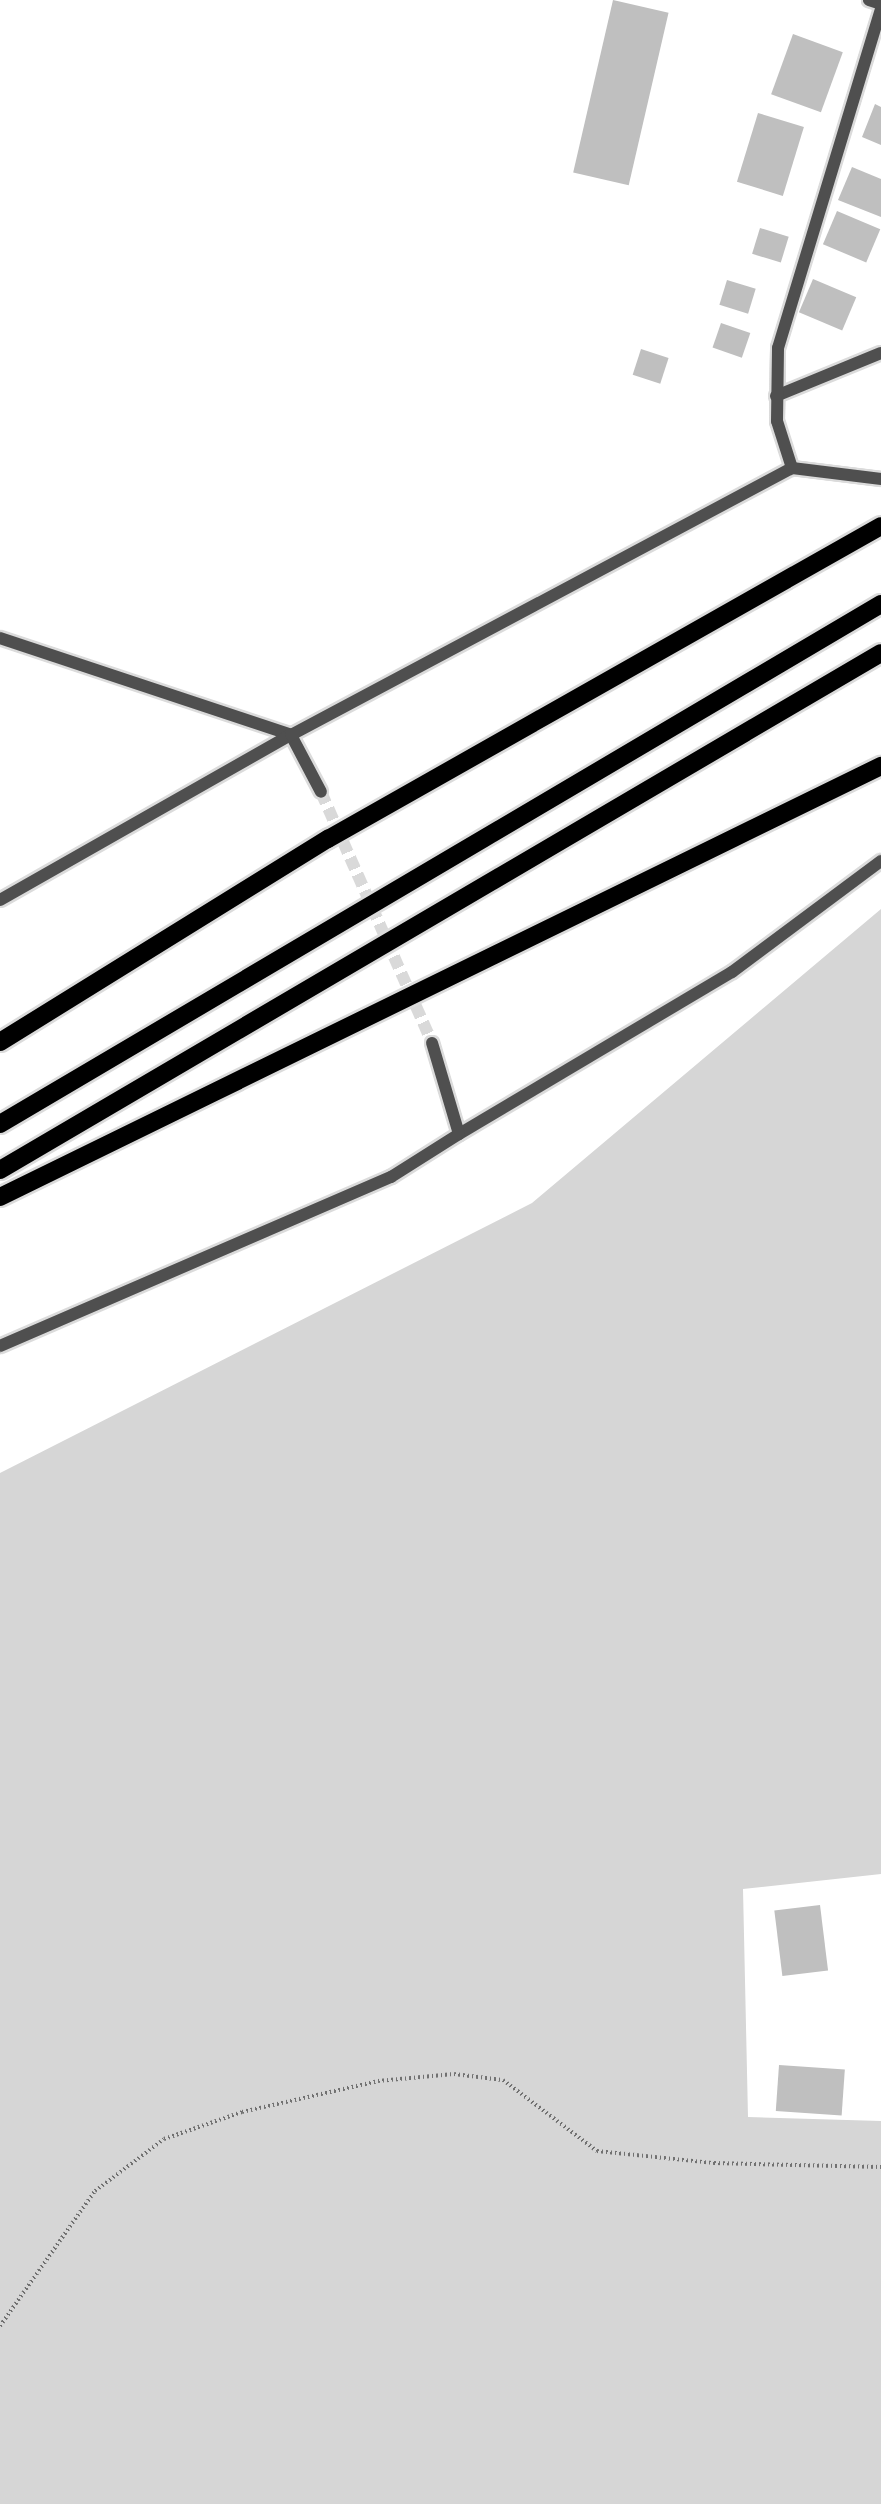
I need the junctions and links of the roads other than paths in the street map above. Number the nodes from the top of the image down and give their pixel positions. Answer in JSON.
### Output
{"nodes":[{"id":1,"x":869,"y":0,"type":"edge"},
{"id":2,"x":881,"y":4,"type":"edge"},
{"id":3,"x":881,"y":9,"type":"edge"},
{"id":4,"x":881,"y":353,"type":"edge"},
{"id":5,"x":776,"y":396,"type":"junction"},
{"id":6,"x":792,"y":468,"type":"junction"},
{"id":7,"x":881,"y":479,"type":"edge"},
{"id":8,"x":881,"y":526,"type":"edge"},
{"id":9,"x":881,"y":604,"type":"edge"},
{"id":10,"x":0,"y":638,"type":"edge"},
{"id":11,"x":881,"y":653,"type":"edge"},
{"id":12,"x":291,"y":735,"type":"junction"},
{"id":13,"x":881,"y":766,"type":"edge"},
{"id":14,"x":321,"y":792,"type":"tunnel mouth"},
{"id":15,"x":881,"y":861,"type":"edge"},
{"id":16,"x":0,"y":900,"type":"edge"},
{"id":17,"x":0,"y":1042,"type":"edge"},
{"id":18,"x":432,"y":1043,"type":"tunnel mouth"},
{"id":19,"x":0,"y":1124,"type":"edge"},
{"id":20,"x":459,"y":1134,"type":"junction"},
{"id":21,"x":0,"y":1170,"type":"edge"},
{"id":22,"x":0,"y":1197,"type":"edge"},
{"id":23,"x":0,"y":1346,"type":"edge"}],
"edges":[{"from":1,"to":2,"type":"street"},
{"from":3,"to":5,"type":"street"},
{"from":4,"to":5,"type":"street"},
{"from":5,"to":6,"type":"street"},
{"from":6,"to":7,"type":"street"},
{"from":6,"to":12,"type":"street"},
{"from":8,"to":17,"type":"highway"},
{"from":9,"to":19,"type":"highway"},
{"from":10,"to":12,"type":"street"},
{"from":11,"to":21,"type":"highway"},
{"from":12,"to":14,"type":"street"},
{"from":12,"to":16,"type":"street"},
{"from":13,"to":22,"type":"highway"},
{"from":15,"to":20,"type":"street"},
{"from":18,"to":20,"type":"street"},
{"from":20,"to":23,"type":"street"}]}
